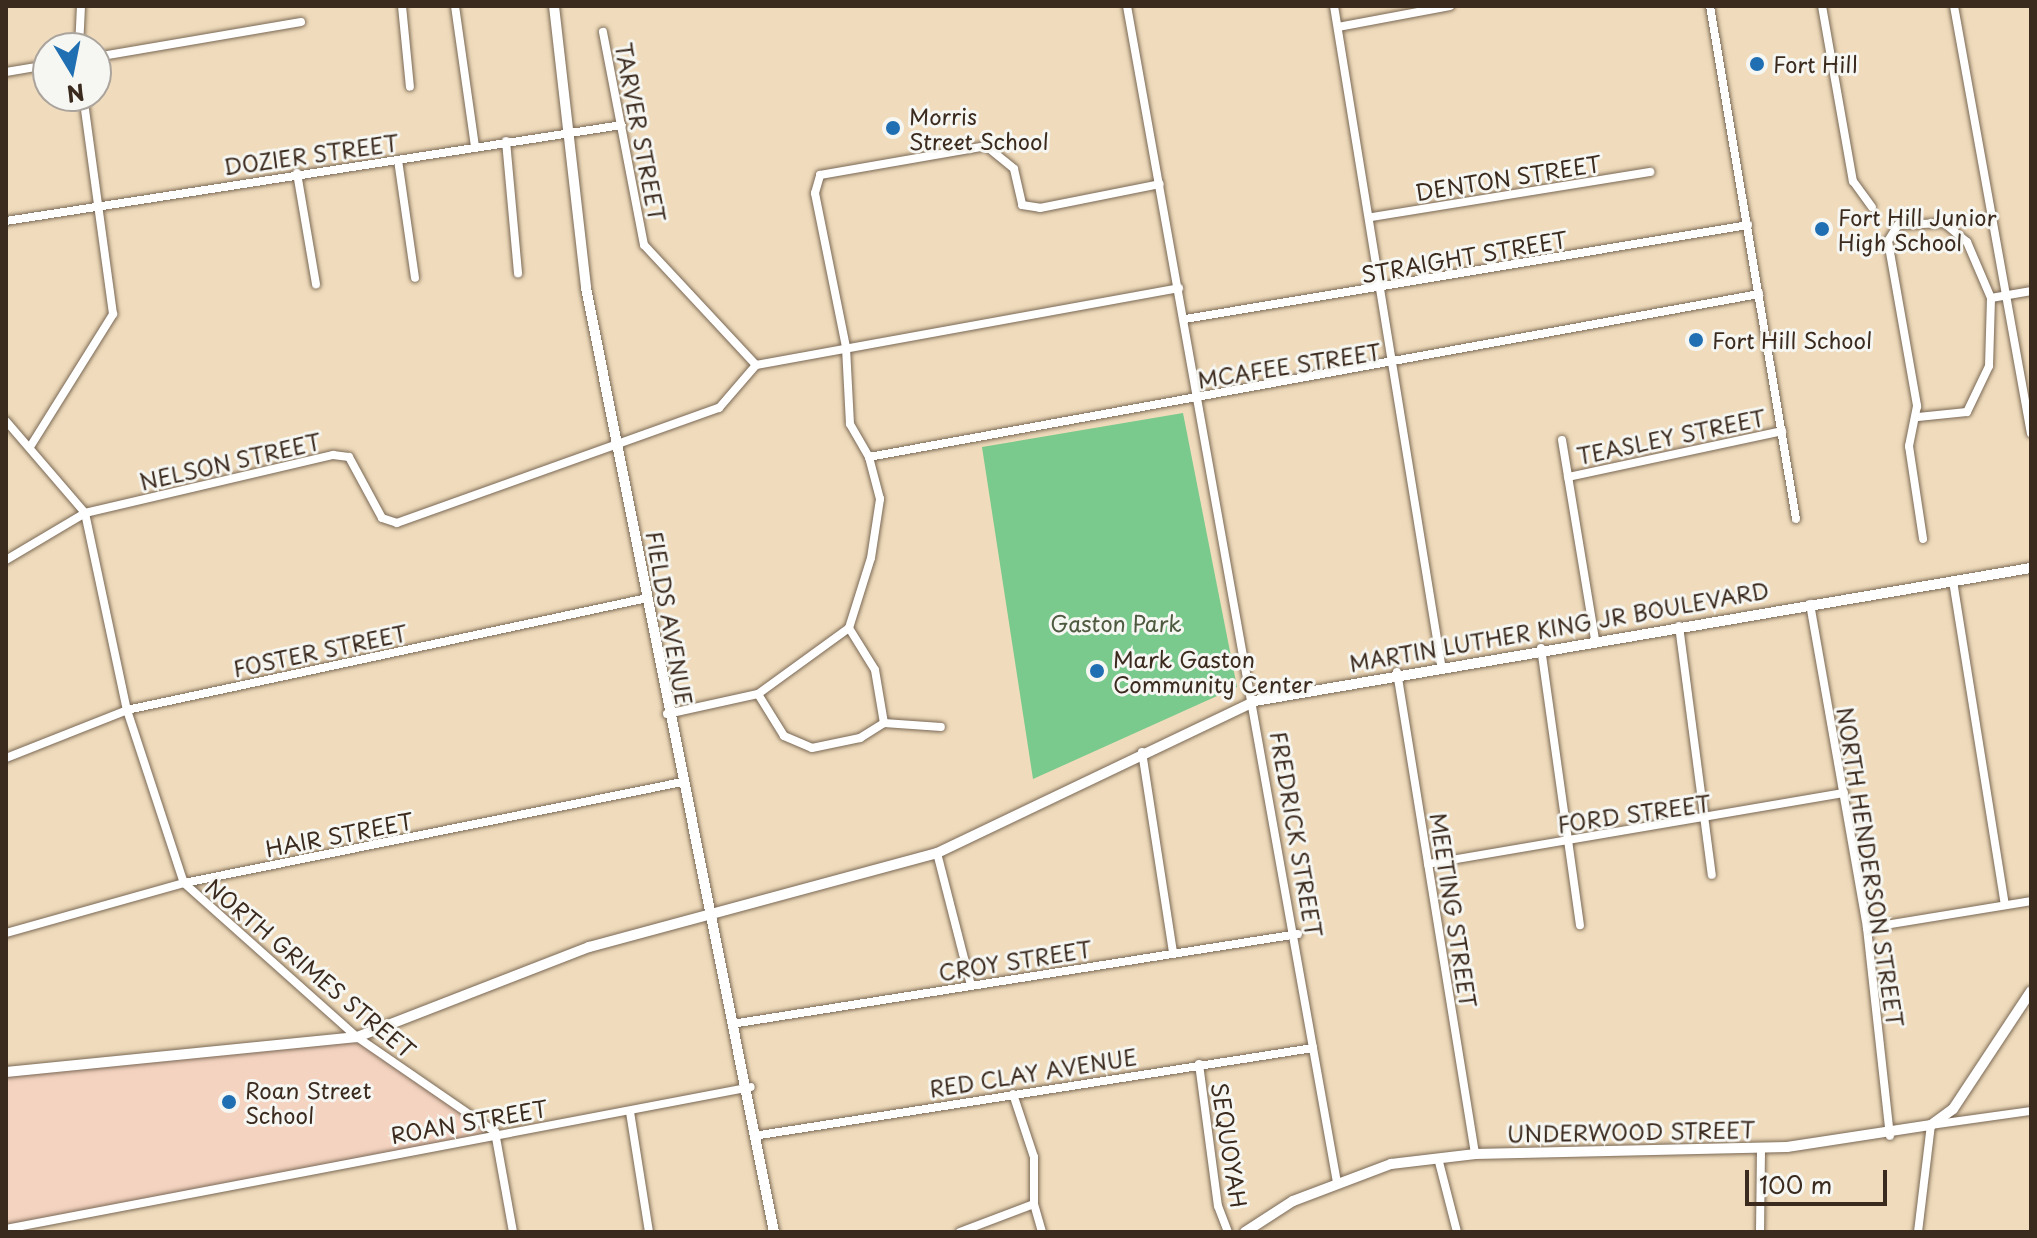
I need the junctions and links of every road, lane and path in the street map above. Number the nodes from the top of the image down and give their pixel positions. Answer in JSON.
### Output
{"nodes":[{"id":1,"x":81,"y":6,"type":"edge"},
{"id":2,"x":402,"y":6,"type":"edge"},
{"id":3,"x":455,"y":6,"type":"edge"},
{"id":4,"x":554,"y":6,"type":"edge"},
{"id":5,"x":1127,"y":6,"type":"edge"},
{"id":6,"x":1334,"y":6,"type":"edge"},
{"id":7,"x":1450,"y":6,"type":"edge"},
{"id":8,"x":1710,"y":6,"type":"edge"},
{"id":9,"x":1822,"y":6,"type":"edge"},
{"id":10,"x":1954,"y":6,"type":"edge"},
{"id":11,"x":301,"y":22,"type":"dead end"},
{"id":12,"x":1338,"y":27,"type":"junction"},
{"id":13,"x":80,"y":32,"type":"edge"},
{"id":14,"x":603,"y":32,"type":"dead end"},
{"id":15,"x":112,"y":54,"type":"edge"},
{"id":16,"x":32,"y":68,"type":"edge"},
{"id":17,"x":6,"y":72,"type":"edge"},
{"id":18,"x":410,"y":87,"type":"dead end"},
{"id":19,"x":85,"y":112,"type":"edge"},
{"id":20,"x":622,"y":125,"type":"junction"},
{"id":21,"x":569,"y":132,"type":"junction"},
{"id":22,"x":506,"y":141,"type":"junction"},
{"id":23,"x":475,"y":147,"type":"junction"},
{"id":24,"x":398,"y":160,"type":"junction"},
{"id":25,"x":1650,"y":172,"type":"dead end"},
{"id":26,"x":297,"y":173,"type":"junction"},
{"id":27,"x":1160,"y":184,"type":"junction"},
{"id":28,"x":96,"y":203,"type":"junction"},
{"id":29,"x":1872,"y":207,"type":"dead end"},
{"id":30,"x":1372,"y":217,"type":"junction"},
{"id":31,"x":6,"y":221,"type":"edge"},
{"id":32,"x":1748,"y":225,"type":"junction"},
{"id":33,"x":518,"y":273,"type":"dead end"},
{"id":34,"x":415,"y":278,"type":"dead end"},
{"id":35,"x":316,"y":284,"type":"dead end"},
{"id":36,"x":1179,"y":288,"type":"junction"},
{"id":37,"x":1383,"y":288,"type":"junction"},
{"id":38,"x":2031,"y":291,"type":"edge"},
{"id":39,"x":1759,"y":294,"type":"junction"},
{"id":40,"x":2008,"y":295,"type":"junction"},
{"id":41,"x":1991,"y":298,"type":"junction"},
{"id":42,"x":1185,"y":319,"type":"junction"},
{"id":43,"x":846,"y":347,"type":"junction"},
{"id":44,"x":756,"y":365,"type":"junction"},
{"id":45,"x":1394,"y":366,"type":"junction"},
{"id":46,"x":1200,"y":398,"type":"junction"},
{"id":47,"x":1918,"y":417,"type":"junction"},
{"id":48,"x":6,"y":421,"type":"edge"},
{"id":49,"x":1782,"y":431,"type":"junction"},
{"id":50,"x":2031,"y":433,"type":"edge"},
{"id":51,"x":1562,"y":440,"type":"dead end"},
{"id":52,"x":617,"y":444,"type":"junction"},
{"id":53,"x":30,"y":447,"type":"junction"},
{"id":54,"x":869,"y":457,"type":"junction"},
{"id":55,"x":1568,"y":477,"type":"junction"},
{"id":56,"x":85,"y":513,"type":"junction"},
{"id":57,"x":1796,"y":519,"type":"dead end"},
{"id":58,"x":1923,"y":539,"type":"dead end"},
{"id":59,"x":6,"y":560,"type":"edge"},
{"id":60,"x":2031,"y":568,"type":"edge"},
{"id":61,"x":1953,"y":581,"type":"junction"},
{"id":62,"x":647,"y":598,"type":"junction"},
{"id":63,"x":1810,"y":604,"type":"junction"},
{"id":64,"x":1678,"y":625,"type":"junction"},
{"id":65,"x":849,"y":628,"type":"junction"},
{"id":66,"x":1595,"y":639,"type":"junction"},
{"id":67,"x":1541,"y":648,"type":"junction"},
{"id":68,"x":1441,"y":664,"type":"junction"},
{"id":69,"x":1397,"y":672,"type":"junction"},
{"id":70,"x":758,"y":694,"type":"junction"},
{"id":71,"x":1255,"y":701,"type":"junction"},
{"id":72,"x":127,"y":710,"type":"junction"},
{"id":73,"x":667,"y":714,"type":"junction"},
{"id":74,"x":884,"y":723,"type":"junction"},
{"id":75,"x":941,"y":727,"type":"dead end"},
{"id":76,"x":1142,"y":751,"type":"junction"},
{"id":77,"x":6,"y":758,"type":"edge"},
{"id":78,"x":682,"y":782,"type":"junction"},
{"id":79,"x":1844,"y":793,"type":"junction"},
{"id":80,"x":1704,"y":822,"type":"junction"},
{"id":81,"x":1568,"y":840,"type":"junction"},
{"id":82,"x":937,"y":853,"type":"junction"},
{"id":83,"x":1428,"y":864,"type":"junction"},
{"id":84,"x":1712,"y":875,"type":"dead end"},
{"id":85,"x":184,"y":883,"type":"junction"},
{"id":86,"x":2031,"y":901,"type":"edge"},
{"id":87,"x":2005,"y":905,"type":"junction"},
{"id":88,"x":714,"y":917,"type":"junction"},
{"id":89,"x":1580,"y":925,"type":"dead end"},
{"id":90,"x":1867,"y":928,"type":"junction"},
{"id":91,"x":6,"y":933,"type":"edge"},
{"id":92,"x":1298,"y":934,"type":"junction"},
{"id":93,"x":1173,"y":953,"type":"junction"},
{"id":94,"x":971,"y":985,"type":"junction"},
{"id":95,"x":2031,"y":991,"type":"edge"},
{"id":96,"x":738,"y":1023,"type":"junction"},
{"id":97,"x":357,"y":1037,"type":"junction"},
{"id":98,"x":1313,"y":1048,"type":"junction"},
{"id":99,"x":1199,"y":1064,"type":"junction"},
{"id":100,"x":6,"y":1072,"type":"edge"},
{"id":101,"x":751,"y":1087,"type":"junction"},
{"id":102,"x":1013,"y":1094,"type":"junction"},
{"id":103,"x":2031,"y":1111,"type":"edge"},
{"id":104,"x":630,"y":1112,"type":"junction"},
{"id":105,"x":1931,"y":1125,"type":"junction"},
{"id":106,"x":495,"y":1132,"type":"junction"},
{"id":107,"x":760,"y":1135,"type":"junction"},
{"id":108,"x":1890,"y":1136,"type":"junction"},
{"id":109,"x":1761,"y":1148,"type":"junction"},
{"id":110,"x":1475,"y":1154,"type":"junction"},
{"id":111,"x":1438,"y":1158,"type":"junction"},
{"id":112,"x":1337,"y":1182,"type":"junction"},
{"id":113,"x":1034,"y":1204,"type":"junction"},
{"id":114,"x":9,"y":1230,"type":"edge"},
{"id":115,"x":513,"y":1232,"type":"edge"},
{"id":116,"x":649,"y":1232,"type":"edge"},
{"id":117,"x":774,"y":1232,"type":"edge"},
{"id":118,"x":960,"y":1232,"type":"edge"},
{"id":119,"x":1042,"y":1232,"type":"edge"},
{"id":120,"x":1228,"y":1232,"type":"edge"},
{"id":121,"x":1245,"y":1232,"type":"edge"},
{"id":122,"x":1457,"y":1232,"type":"edge"},
{"id":123,"x":1760,"y":1232,"type":"edge"},
{"id":124,"x":1918,"y":1232,"type":"edge"}],
"edges":[{"from":1,"to":13,"type":"street"},
{"from":2,"to":18,"type":"street"},
{"from":3,"to":23,"type":"street"},
{"from":4,"to":21,"type":"street","name":"FIELDS AVENUE"},
{"from":5,"to":27,"type":"street","name":"FREDRICK STREET"},
{"from":6,"to":12,"type":"street"},
{"from":7,"to":12,"type":"street"},
{"from":8,"to":32,"type":"street"},
{"from":9,"to":29,"type":"street"},
{"from":10,"to":40,"type":"street"},
{"from":11,"to":15,"type":"street"},
{"from":12,"to":30,"type":"street"},
{"from":14,"to":20,"type":"street","name":"TARVER STREET"},
{"from":16,"to":17,"type":"street"},
{"from":19,"to":28,"type":"street"},
{"from":20,"to":21,"type":"street","name":"DOZIER STREET"},
{"from":20,"to":44,"type":"street","name":"TARVER STREET"},
{"from":21,"to":22,"type":"street","name":"DOZIER STREET"},
{"from":21,"to":52,"type":"street","name":"FIELDS AVENUE"},
{"from":22,"to":23,"type":"street","name":"DOZIER STREET"},
{"from":22,"to":33,"type":"street"},
{"from":23,"to":24,"type":"street","name":"DOZIER STREET"},
{"from":24,"to":26,"type":"street","name":"DOZIER STREET"},
{"from":24,"to":34,"type":"street"},
{"from":25,"to":30,"type":"street","name":"DENTON STREET"},
{"from":26,"to":28,"type":"street","name":"DOZIER STREET"},
{"from":26,"to":35,"type":"street"},
{"from":27,"to":36,"type":"street","name":"FREDRICK STREET"},
{"from":27,"to":43,"type":"street"},
{"from":28,"to":31,"type":"street","name":"DOZIER STREET"},
{"from":28,"to":53,"type":"street"},
{"from":30,"to":37,"type":"street"},
{"from":32,"to":37,"type":"street","name":"STRAIGHT STREET"},
{"from":32,"to":39,"type":"street"},
{"from":36,"to":42,"type":"street","name":"FREDRICK STREET"},
{"from":36,"to":43,"type":"street"},
{"from":37,"to":42,"type":"street","name":"STRAIGHT STREET"},
{"from":37,"to":45,"type":"street"},
{"from":38,"to":40,"type":"street"},
{"from":39,"to":45,"type":"street","name":"MCAFEE STREET"},
{"from":39,"to":49,"type":"street"},
{"from":40,"to":41,"type":"street"},
{"from":40,"to":50,"type":"street"},
{"from":41,"to":47,"type":"street"},
{"from":41,"to":47,"type":"street"},
{"from":42,"to":46,"type":"street","name":"FREDRICK STREET"},
{"from":43,"to":44,"type":"street"},
{"from":43,"to":54,"type":"street"},
{"from":44,"to":52,"type":"street"},
{"from":45,"to":46,"type":"street","name":"MCAFEE STREET"},
{"from":45,"to":68,"type":"street"},
{"from":46,"to":54,"type":"street","name":"MCAFEE STREET"},
{"from":46,"to":71,"type":"street","name":"FREDRICK STREET"},
{"from":47,"to":58,"type":"street"},
{"from":48,"to":53,"type":"street"},
{"from":49,"to":55,"type":"street","name":"TEASLEY STREET"},
{"from":49,"to":57,"type":"street"},
{"from":51,"to":55,"type":"street"},
{"from":52,"to":56,"type":"street","name":"NELSON STREET"},
{"from":52,"to":62,"type":"street","name":"FIELDS AVENUE"},
{"from":53,"to":56,"type":"street"},
{"from":54,"to":65,"type":"street"},
{"from":55,"to":66,"type":"street"},
{"from":56,"to":59,"type":"street","name":"NELSON STREET"},
{"from":56,"to":72,"type":"street","name":"NORTH GRIMES STREET"},
{"from":60,"to":61,"type":"street","name":"MARTIN LUTHER KING JR BOULEVARD"},
{"from":61,"to":63,"type":"street","name":"MARTIN LUTHER KING JR BOULEVARD"},
{"from":61,"to":87,"type":"street"},
{"from":62,"to":72,"type":"street","name":"FOSTER STREET"},
{"from":62,"to":73,"type":"street","name":"FIELDS AVENUE"},
{"from":63,"to":64,"type":"street","name":"MARTIN LUTHER KING JR BOULEVARD"},
{"from":63,"to":79,"type":"street","name":"NORTH HENDERSON STREET"},
{"from":64,"to":66,"type":"street","name":"MARTIN LUTHER KING JR BOULEVARD"},
{"from":64,"to":80,"type":"street"},
{"from":65,"to":70,"type":"street"},
{"from":65,"to":74,"type":"street"},
{"from":66,"to":67,"type":"street","name":"MARTIN LUTHER KING JR BOULEVARD"},
{"from":67,"to":68,"type":"street","name":"MARTIN LUTHER KING JR BOULEVARD"},
{"from":67,"to":81,"type":"street"},
{"from":68,"to":69,"type":"street","name":"MARTIN LUTHER KING JR BOULEVARD"},
{"from":69,"to":71,"type":"street","name":"MARTIN LUTHER KING JR BOULEVARD"},
{"from":69,"to":83,"type":"street","name":"MEETING STREET"},
{"from":70,"to":73,"type":"street"},
{"from":70,"to":74,"type":"street"},
{"from":71,"to":76,"type":"street","name":"MARTIN LUTHER KING JR BOULEVARD"},
{"from":71,"to":92,"type":"street","name":"FREDRICK STREET"},
{"from":72,"to":77,"type":"street","name":"FOSTER STREET"},
{"from":72,"to":85,"type":"street","name":"NORTH GRIMES STREET"},
{"from":73,"to":78,"type":"street","name":"FIELDS AVENUE"},
{"from":74,"to":75,"type":"street"},
{"from":76,"to":82,"type":"street","name":"MARTIN LUTHER KING JR BOULEVARD"},
{"from":76,"to":93,"type":"street"},
{"from":78,"to":85,"type":"street","name":"HAIR STREET"},
{"from":78,"to":88,"type":"street","name":"FIELDS AVENUE"},
{"from":79,"to":80,"type":"street","name":"FORD STREET"},
{"from":79,"to":90,"type":"street","name":"NORTH HENDERSON STREET"},
{"from":80,"to":81,"type":"street","name":"FORD STREET"},
{"from":80,"to":84,"type":"street"},
{"from":81,"to":83,"type":"street","name":"FORD STREET"},
{"from":81,"to":89,"type":"street"},
{"from":82,"to":88,"type":"street","name":"MARTIN LUTHER KING JR BOULEVARD"},
{"from":82,"to":94,"type":"street"},
{"from":83,"to":110,"type":"street","name":"MEETING STREET"},
{"from":85,"to":91,"type":"street","name":"HAIR STREET"},
{"from":85,"to":97,"type":"street","name":"NORTH GRIMES STREET"},
{"from":86,"to":87,"type":"street"},
{"from":87,"to":90,"type":"street"},
{"from":88,"to":96,"type":"street","name":"FIELDS AVENUE"},
{"from":88,"to":97,"type":"street","name":"MARTIN LUTHER KING JR BOULEVARD"},
{"from":90,"to":108,"type":"street","name":"NORTH HENDERSON STREET"},
{"from":92,"to":93,"type":"street","name":"CROY STREET"},
{"from":92,"to":98,"type":"street","name":"FREDRICK STREET"},
{"from":93,"to":94,"type":"street","name":"CROY STREET"},
{"from":94,"to":96,"type":"street","name":"CROY STREET"},
{"from":95,"to":105,"type":"street"},
{"from":96,"to":101,"type":"street","name":"FIELDS AVENUE"},
{"from":97,"to":100,"type":"street","name":"MARTIN LUTHER KING JR BOULEVARD"},
{"from":97,"to":106,"type":"street","name":"NORTH GRIMES STREET"},
{"from":98,"to":99,"type":"street","name":"RED CLAY AVENUE"},
{"from":98,"to":112,"type":"street","name":"FREDRICK STREET"},
{"from":99,"to":102,"type":"street","name":"RED CLAY AVENUE"},
{"from":99,"to":120,"type":"street","name":"SEQUOYAH"},
{"from":101,"to":104,"type":"street","name":"ROAN STREET"},
{"from":101,"to":107,"type":"street","name":"FIELDS AVENUE"},
{"from":102,"to":107,"type":"street","name":"RED CLAY AVENUE"},
{"from":102,"to":113,"type":"street"},
{"from":103,"to":105,"type":"street","name":"UNDERWOOD STREET"},
{"from":104,"to":106,"type":"street","name":"ROAN STREET"},
{"from":104,"to":116,"type":"street"},
{"from":105,"to":108,"type":"street","name":"UNDERWOOD STREET"},
{"from":105,"to":124,"type":"street"},
{"from":106,"to":114,"type":"street","name":"ROAN STREET"},
{"from":106,"to":115,"type":"street"},
{"from":107,"to":117,"type":"street","name":"FIELDS AVENUE"},
{"from":108,"to":109,"type":"street","name":"UNDERWOOD STREET"},
{"from":109,"to":110,"type":"street","name":"UNDERWOOD STREET"},
{"from":109,"to":123,"type":"street"},
{"from":110,"to":111,"type":"street","name":"UNDERWOOD STREET"},
{"from":111,"to":112,"type":"street","name":"UNDERWOOD STREET"},
{"from":111,"to":122,"type":"street"},
{"from":112,"to":121,"type":"street","name":"UNDERWOOD STREET"},
{"from":113,"to":118,"type":"street"},
{"from":113,"to":119,"type":"street"}]}
